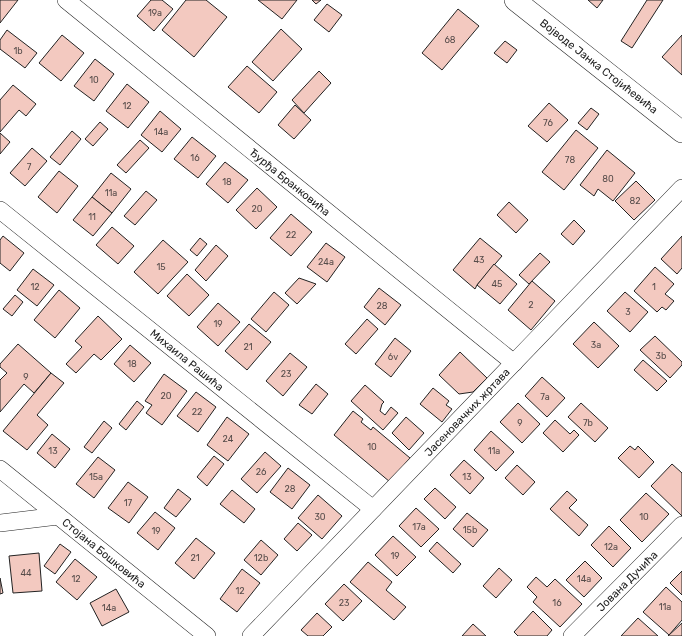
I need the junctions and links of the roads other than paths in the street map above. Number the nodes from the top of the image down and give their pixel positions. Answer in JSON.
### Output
{"nodes":[{"id":1,"x":66,"y":0,"type":"edge"},
{"id":2,"x":515,"y":0,"type":"edge"},
{"id":3,"x":682,"y":132,"type":"edge"},
{"id":4,"x":682,"y":188,"type":"edge"},
{"id":5,"x":0,"y":210,"type":"edge"},
{"id":6,"x":514,"y":363,"type":"junction"},
{"id":7,"x":0,"y":469,"type":"edge"},
{"id":8,"x":373,"y":510,"type":"junction"},
{"id":9,"x":58,"y":516,"type":"junction"},
{"id":10,"x":0,"y":523,"type":"edge"},
{"id":11,"x":682,"y":525,"type":"edge"},
{"id":12,"x":207,"y":636,"type":"edge"},
{"id":13,"x":251,"y":636,"type":"edge"},
{"id":14,"x":572,"y":636,"type":"edge"}],
"edges":[{"from":1,"to":6,"type":"street","name":"Ђурђа Бранковића"},
{"from":2,"to":3,"type":"street","name":"Војводе Јанка Стојићевића"},
{"from":4,"to":6,"type":"street","name":"Јасеновачких жртава"},
{"from":5,"to":8,"type":"street","name":"Михаила Рашића"},
{"from":6,"to":8,"type":"street","name":"Јасеновачких жртава"},
{"from":7,"to":9,"type":"street","name":"Стојана Бошковића"},
{"from":8,"to":13,"type":"street","name":"Јасеновачких жртава"},
{"from":9,"to":10,"type":"street"},
{"from":9,"to":12,"type":"street","name":"Стојана Бошковића"},
{"from":11,"to":14,"type":"street","name":"Јована Дучића"}]}
